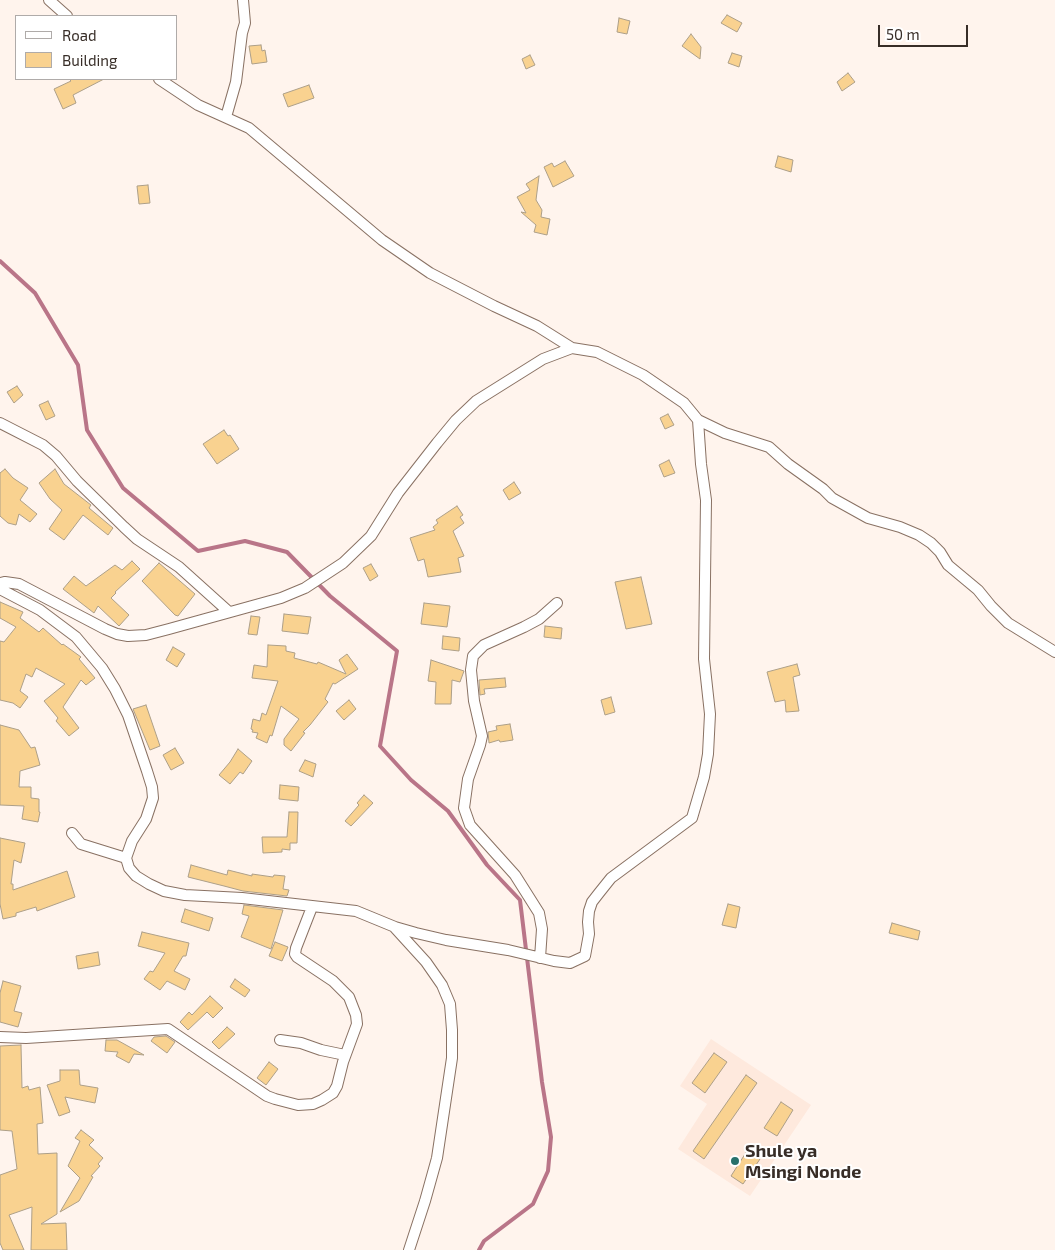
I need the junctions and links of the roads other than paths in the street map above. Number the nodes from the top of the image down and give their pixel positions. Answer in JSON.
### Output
{"nodes":[{"id":1,"x":49,"y":0,"type":"edge"},
{"id":2,"x":243,"y":0,"type":"edge"},
{"id":3,"x":66,"y":15,"type":"edge"},
{"id":4,"x":161,"y":80,"type":"edge"},
{"id":5,"x":226,"y":117,"type":"junction"},
{"id":6,"x":572,"y":348,"type":"junction"},
{"id":7,"x":698,"y":420,"type":"junction"},
{"id":8,"x":0,"y":423,"type":"edge"},
{"id":9,"x":0,"y":583,"type":"edge"},
{"id":10,"x":0,"y":589,"type":"edge"},
{"id":11,"x":557,"y":603,"type":"dead end"},
{"id":12,"x":229,"y":612,"type":"junction"},
{"id":13,"x":1055,"y":652,"type":"edge"},
{"id":14,"x":72,"y":833,"type":"dead end"},
{"id":15,"x":126,"y":858,"type":"junction"},
{"id":16,"x":312,"y":907,"type":"junction"},
{"id":17,"x":395,"y":927,"type":"junction"},
{"id":18,"x":538,"y":958,"type":"junction"},
{"id":19,"x":0,"y":1037,"type":"edge"},
{"id":20,"x":280,"y":1040,"type":"dead end"},
{"id":21,"x":345,"y":1055,"type":"junction"},
{"id":22,"x":409,"y":1250,"type":"edge"}],
"edges":[{"from":1,"to":3,"type":"street"},
{"from":2,"to":5,"type":"street"},
{"from":4,"to":5,"type":"street"},
{"from":5,"to":6,"type":"street"},
{"from":6,"to":7,"type":"street"},
{"from":6,"to":12,"type":"street"},
{"from":7,"to":13,"type":"street"},
{"from":7,"to":18,"type":"street"},
{"from":8,"to":12,"type":"street"},
{"from":9,"to":12,"type":"street"},
{"from":10,"to":15,"type":"street"},
{"from":11,"to":18,"type":"street"},
{"from":14,"to":15,"type":"street"},
{"from":15,"to":16,"type":"street"},
{"from":16,"to":17,"type":"street"},
{"from":16,"to":21,"type":"street"},
{"from":17,"to":18,"type":"street"},
{"from":17,"to":22,"type":"street"},
{"from":19,"to":21,"type":"street"},
{"from":20,"to":21,"type":"street"}]}
